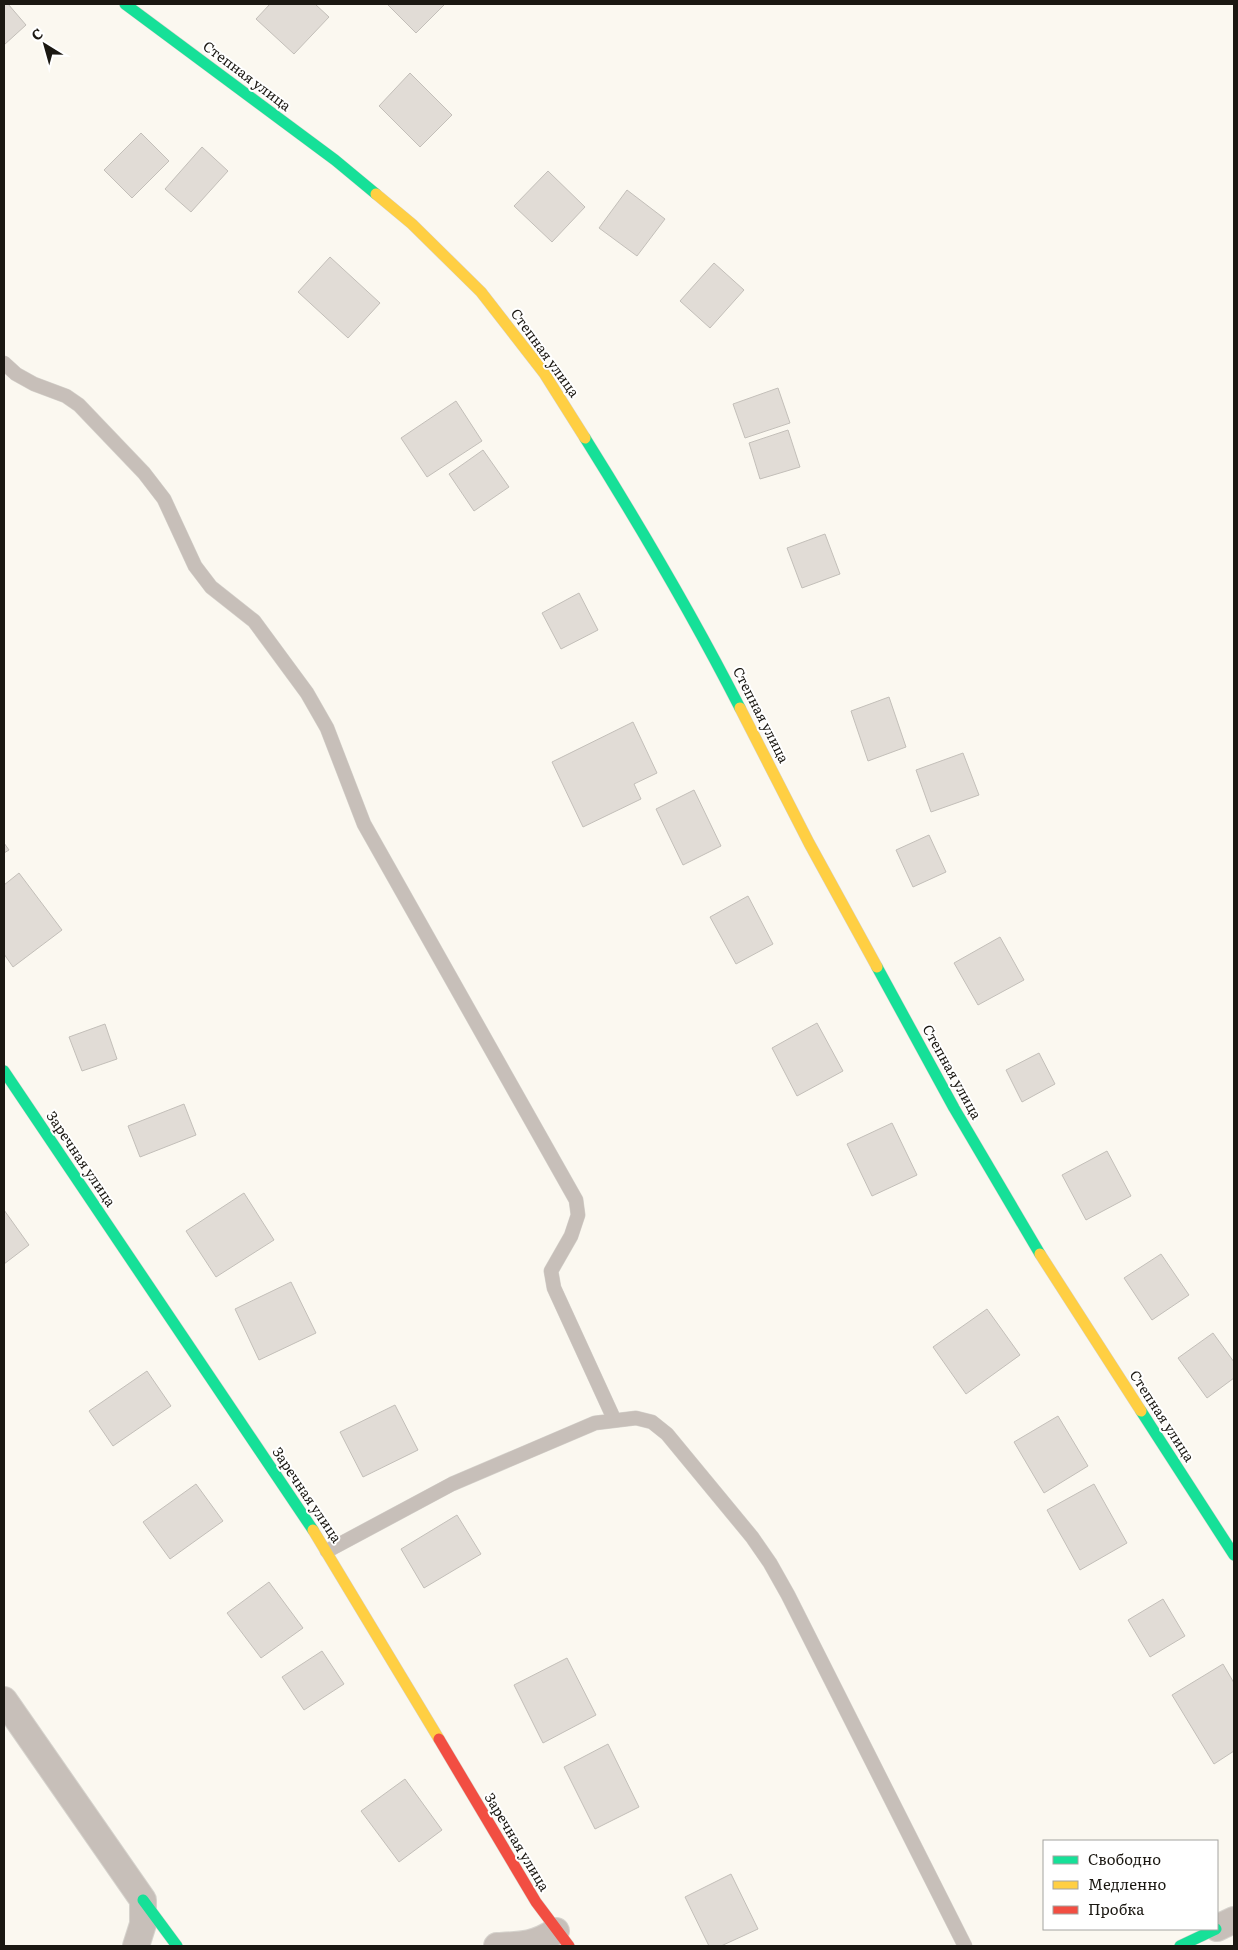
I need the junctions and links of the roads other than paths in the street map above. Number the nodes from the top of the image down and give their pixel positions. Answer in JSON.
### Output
{"nodes":[{"id":1,"x":125,"y":4,"type":"edge"},
{"id":2,"x":4,"y":363,"type":"edge"},
{"id":3,"x":4,"y":1071,"type":"edge"},
{"id":4,"x":614,"y":1419,"type":"junction"},
{"id":5,"x":327,"y":1551,"type":"junction"},
{"id":6,"x":1234,"y":1555,"type":"edge"},
{"id":7,"x":4,"y":1700,"type":"edge"},
{"id":8,"x":143,"y":1900,"type":"junction"},
{"id":9,"x":1234,"y":1920,"type":"edge"},
{"id":10,"x":1218,"y":1928,"type":"edge"},
{"id":11,"x":1214,"y":1930,"type":"edge"},
{"id":12,"x":563,"y":1938,"type":"edge"},
{"id":13,"x":136,"y":1946,"type":"edge"},
{"id":14,"x":177,"y":1946,"type":"edge"},
{"id":15,"x":497,"y":1946,"type":"edge"},
{"id":16,"x":965,"y":1946,"type":"edge"},
{"id":17,"x":1180,"y":1946,"type":"edge"}],
"edges":[{"from":1,"to":6,"type":"street","name":"Степная улица"},
{"from":2,"to":4,"type":"lane"},
{"from":3,"to":5,"type":"street","name":"Заречная улица"},
{"from":4,"to":5,"type":"lane"},
{"from":4,"to":16,"type":"lane"},
{"from":5,"to":12,"type":"street","name":"Заречная улица"},
{"from":7,"to":8,"type":"street"},
{"from":8,"to":13,"type":"street"},
{"from":8,"to":14,"type":"street"},
{"from":9,"to":10,"type":"street"},
{"from":11,"to":17,"type":"street"},
{"from":12,"to":15,"type":"street"}]}
